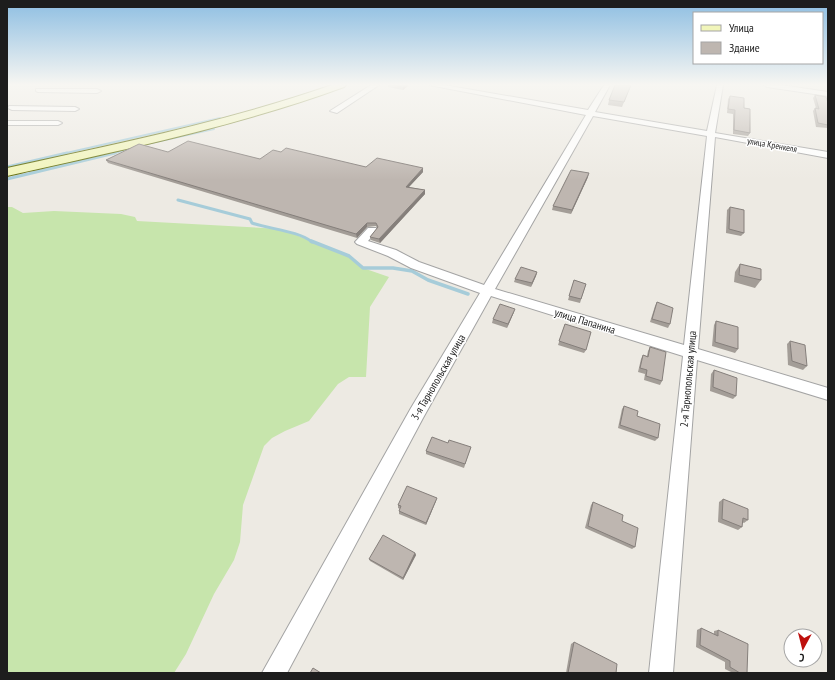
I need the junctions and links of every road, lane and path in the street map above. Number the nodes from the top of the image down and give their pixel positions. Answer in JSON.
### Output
{"nodes":[{"id":1,"x":241,"y":117,"type":"edge"},
{"id":2,"x":590,"y":117,"type":"edge"},
{"id":3,"x":608,"y":117,"type":"edge"},
{"id":4,"x":714,"y":117,"type":"edge"},
{"id":5,"x":7,"y":123,"type":"edge"},
{"id":6,"x":58,"y":123,"type":"dead end"},
{"id":7,"x":711,"y":134,"type":"junction"},
{"id":8,"x":828,"y":155,"type":"edge"},
{"id":9,"x":7,"y":172,"type":"edge"},
{"id":10,"x":372,"y":230,"type":"dead end"},
{"id":11,"x":488,"y":291,"type":"junction"},
{"id":12,"x":691,"y":353,"type":"junction"},
{"id":13,"x":828,"y":394,"type":"edge"},
{"id":14,"x":274,"y":673,"type":"edge"},
{"id":15,"x":660,"y":673,"type":"edge"}],
"edges":[{"from":1,"to":9,"type":"street"},
{"from":2,"to":11,"type":"street","name":"3-я Тарнопольская улица"},
{"from":3,"to":7,"type":"street","name":"улица Кренкеля"},
{"from":4,"to":7,"type":"street","name":"2-я Тарнопольская улица"},
{"from":5,"to":6,"type":"street"},
{"from":7,"to":8,"type":"street","name":"улица Кренкеля"},
{"from":7,"to":12,"type":"street","name":"2-я Тарнопольская улица"},
{"from":10,"to":11,"type":"street","name":"улица Папанина"},
{"from":11,"to":12,"type":"street","name":"улица Папанина"},
{"from":11,"to":14,"type":"street","name":"3-я Тарнопольская улица"},
{"from":12,"to":13,"type":"street","name":"улица Папанина"},
{"from":12,"to":15,"type":"street","name":"2-я Тарнопольская улица"}]}
